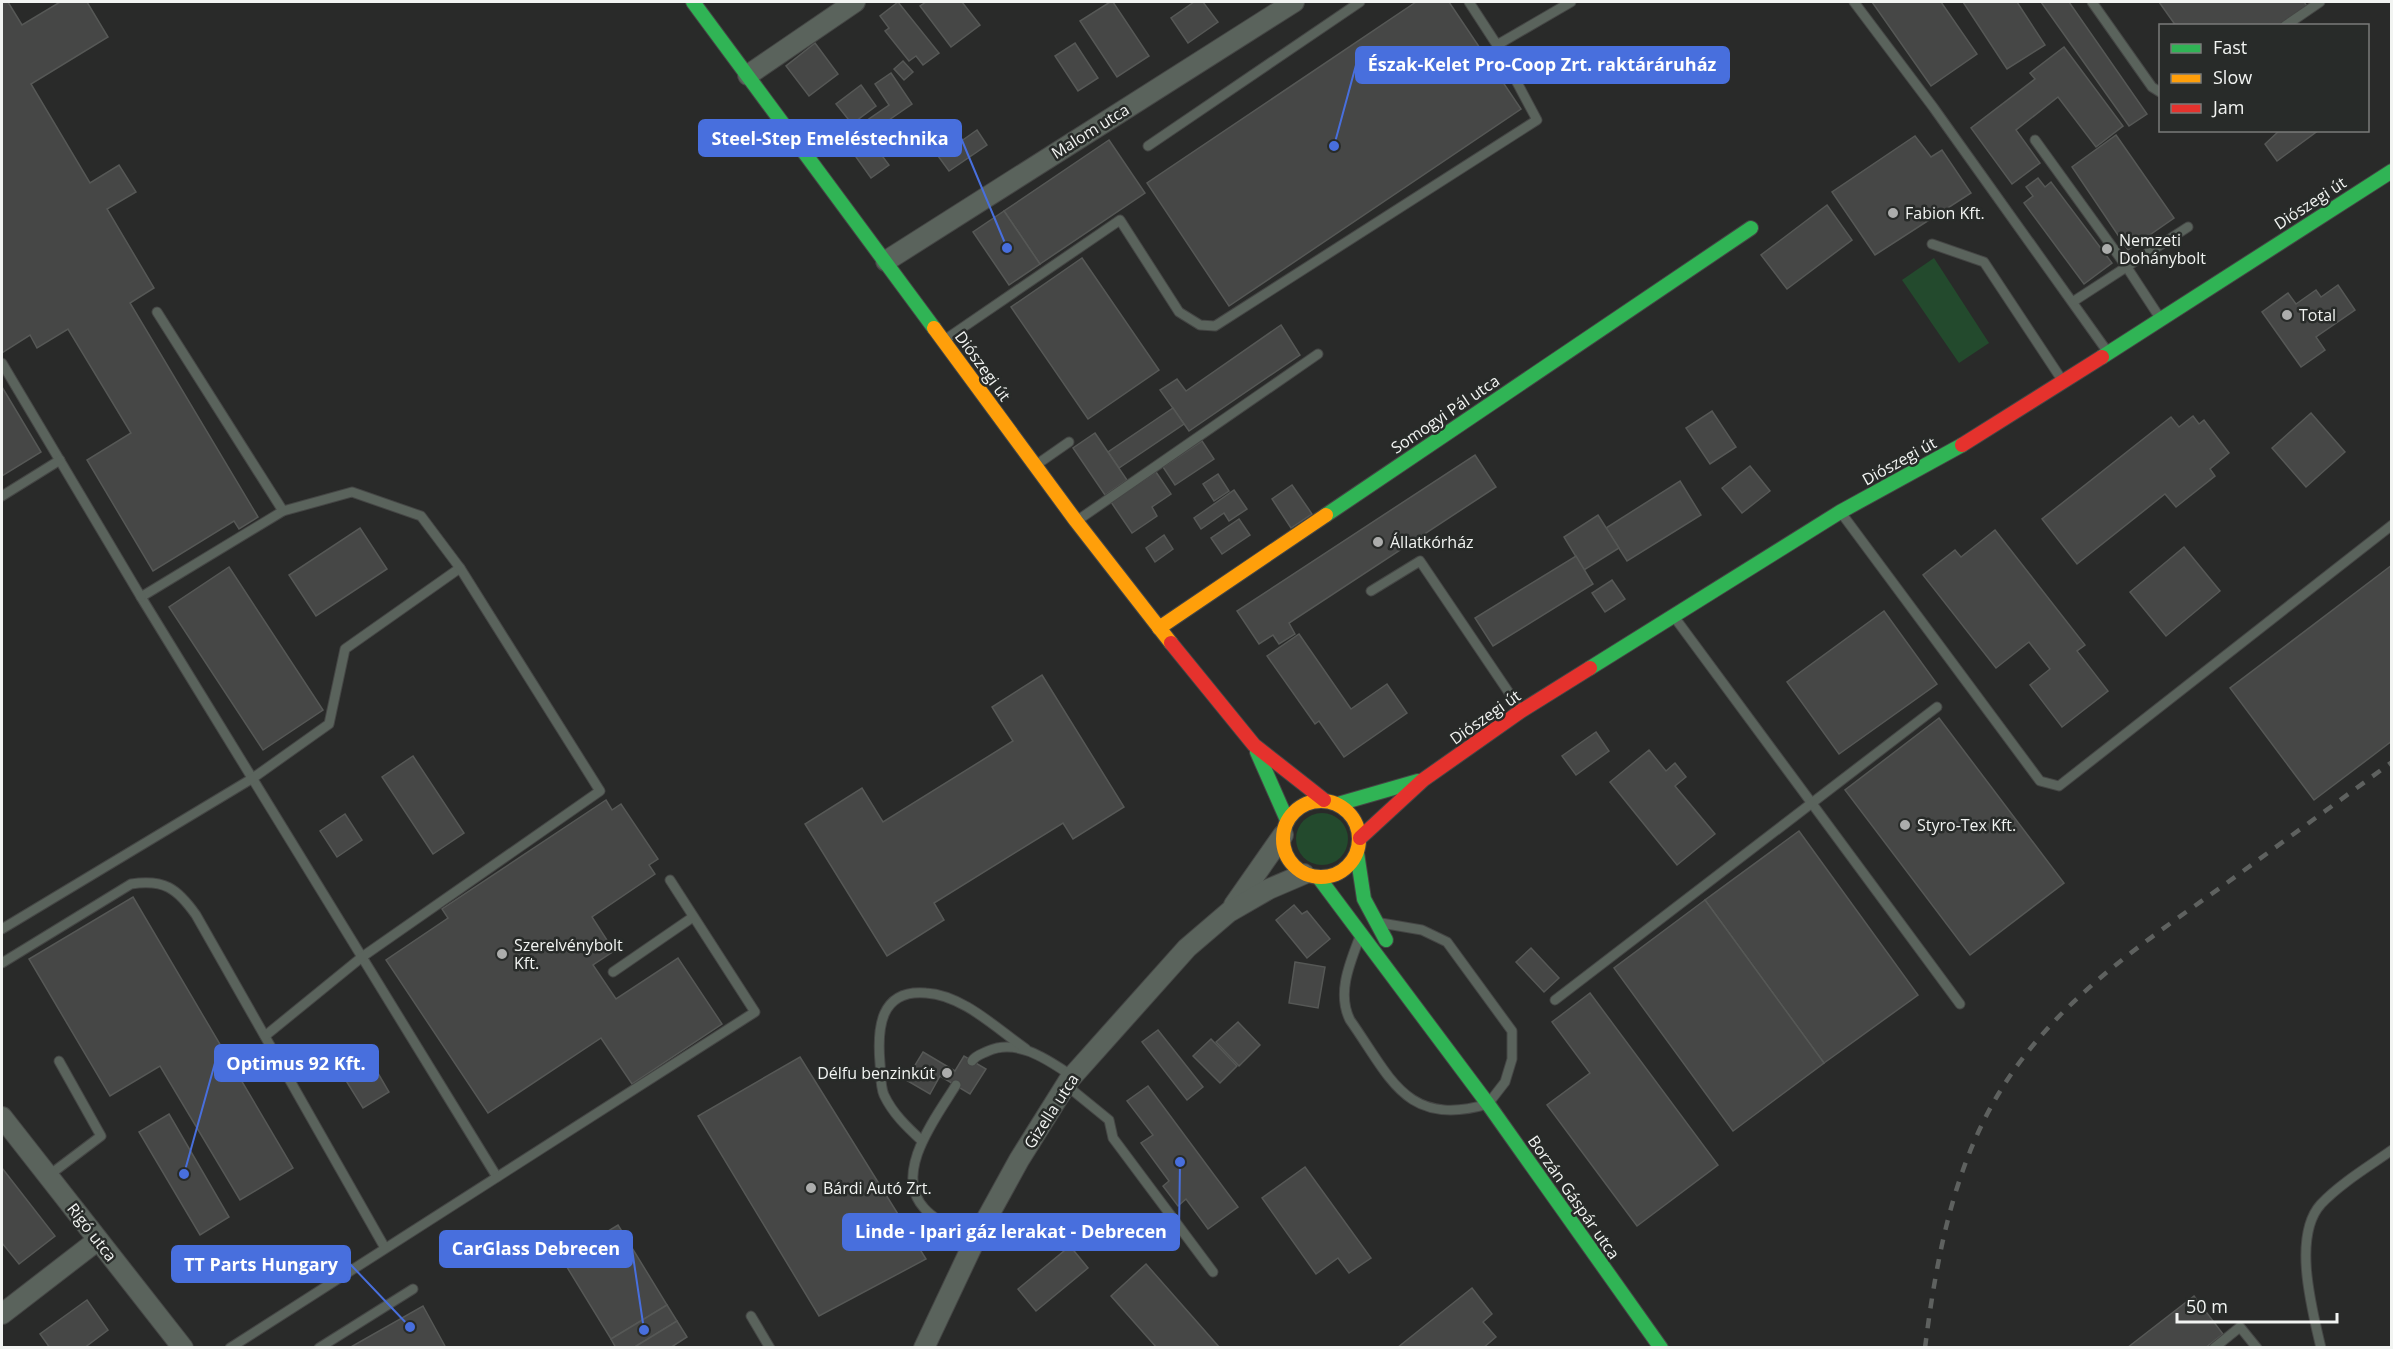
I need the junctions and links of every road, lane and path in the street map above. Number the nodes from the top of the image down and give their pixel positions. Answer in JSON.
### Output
{"nodes":[{"id":1,"x":693,"y":2,"type":"edge"},
{"id":2,"x":855,"y":2,"type":"edge"},
{"id":3,"x":1294,"y":2,"type":"edge"},
{"id":4,"x":1360,"y":2,"type":"edge"},
{"id":5,"x":1469,"y":2,"type":"edge"},
{"id":6,"x":1570,"y":2,"type":"edge"},
{"id":7,"x":1854,"y":2,"type":"edge"},
{"id":8,"x":2092,"y":2,"type":"edge"},
{"id":9,"x":2320,"y":2,"type":"edge"},
{"id":10,"x":2288,"y":24,"type":"edge"},
{"id":11,"x":1497,"y":45,"type":"junction"},
{"id":12,"x":748,"y":75,"type":"junction"},
{"id":13,"x":2159,"y":91,"type":"edge"},
{"id":14,"x":2035,"y":141,"type":"dead end"},
{"id":15,"x":1148,"y":146,"type":"dead end"},
{"id":16,"x":2391,"y":171,"type":"edge"},
{"id":17,"x":2188,"y":227,"type":"dead end"},
{"id":18,"x":1750,"y":228,"type":"dead end"},
{"id":19,"x":1932,"y":244,"type":"dead end"},
{"id":20,"x":886,"y":261,"type":"junction"},
{"id":21,"x":2126,"y":266,"type":"junction"},
{"id":22,"x":2074,"y":301,"type":"junction"},
{"id":23,"x":158,"y":312,"type":"dead end"},
{"id":24,"x":2160,"y":318,"type":"junction"},
{"id":25,"x":944,"y":340,"type":"junction"},
{"id":26,"x":2108,"y":353,"type":"junction"},
{"id":27,"x":1318,"y":354,"type":"dead end"},
{"id":28,"x":2,"y":363,"type":"edge"},
{"id":29,"x":2063,"y":382,"type":"junction"},
{"id":30,"x":1069,"y":442,"type":"dead end"},
{"id":31,"x":60,"y":460,"type":"junction"},
{"id":32,"x":1035,"y":466,"type":"junction"},
{"id":33,"x":2,"y":496,"type":"edge"},
{"id":34,"x":284,"y":511,"type":"junction"},
{"id":35,"x":1840,"y":512,"type":"junction"},
{"id":36,"x":1076,"y":521,"type":"junction"},
{"id":37,"x":2391,"y":525,"type":"edge"},
{"id":38,"x":460,"y":568,"type":"junction"},
{"id":39,"x":1371,"y":591,"type":"dead end"},
{"id":40,"x":141,"y":597,"type":"junction"},
{"id":41,"x":1674,"y":616,"type":"junction"},
{"id":42,"x":1159,"y":628,"type":"junction"},
{"id":43,"x":1936,"y":707,"type":"dead end"},
{"id":44,"x":1521,"y":711,"type":"junction"},
{"id":45,"x":1254,"y":745,"type":"junction"},
{"id":46,"x":253,"y":778,"type":"junction"},
{"id":47,"x":1423,"y":780,"type":"junction"},
{"id":48,"x":1324,"y":800,"type":"junction"},
{"id":49,"x":1810,"y":802,"type":"junction"},
{"id":50,"x":1338,"y":804,"type":"junction"},
{"id":51,"x":1285,"y":828,"type":"junction"},
{"id":52,"x":1360,"y":838,"type":"junction"},
{"id":53,"x":1357,"y":853,"type":"junction"},
{"id":54,"x":1312,"y":876,"type":"junction"},
{"id":55,"x":670,"y":880,"type":"dead end"},
{"id":56,"x":1229,"y":912,"type":"junction"},
{"id":57,"x":693,"y":917,"type":"junction"},
{"id":58,"x":1376,"y":922,"type":"junction"},
{"id":59,"x":2,"y":929,"type":"edge"},
{"id":60,"x":1362,"y":932,"type":"junction"},
{"id":61,"x":362,"y":957,"type":"junction"},
{"id":62,"x":2,"y":963,"type":"edge"},
{"id":63,"x":614,"y":972,"type":"dead end"},
{"id":64,"x":1555,"y":1000,"type":"dead end"},
{"id":65,"x":1960,"y":1004,"type":"dead end"},
{"id":66,"x":265,"y":1036,"type":"junction"},
{"id":67,"x":1026,"y":1049,"type":"junction"},
{"id":68,"x":59,"y":1060,"type":"dead end"},
{"id":69,"x":972,"y":1061,"type":"dead end"},
{"id":70,"x":1459,"y":1066,"type":"junction"},
{"id":71,"x":1069,"y":1080,"type":"junction"},
{"id":72,"x":956,"y":1085,"type":"dead end"},
{"id":73,"x":1488,"y":1104,"type":"junction"},
{"id":74,"x":2,"y":1117,"type":"edge"},
{"id":75,"x":922,"y":1141,"type":"junction"},
{"id":76,"x":2391,"y":1150,"type":"edge"},
{"id":77,"x":48,"y":1176,"type":"junction"},
{"id":78,"x":497,"y":1176,"type":"junction"},
{"id":79,"x":98,"y":1240,"type":"junction"},
{"id":80,"x":975,"y":1240,"type":"junction"},
{"id":81,"x":386,"y":1248,"type":"junction"},
{"id":82,"x":1213,"y":1272,"type":"dead end"},
{"id":83,"x":413,"y":1289,"type":"dead end"},
{"id":84,"x":2,"y":1314,"type":"edge"},
{"id":85,"x":751,"y":1316,"type":"dead end"},
{"id":86,"x":183,"y":1347,"type":"edge"},
{"id":87,"x":230,"y":1347,"type":"edge"},
{"id":88,"x":318,"y":1347,"type":"edge"},
{"id":89,"x":770,"y":1347,"type":"edge"},
{"id":90,"x":924,"y":1347,"type":"edge"},
{"id":91,"x":1661,"y":1347,"type":"edge"},
{"id":92,"x":2214,"y":1347,"type":"edge"},
{"id":93,"x":2257,"y":1347,"type":"edge"},
{"id":94,"x":2321,"y":1347,"type":"edge"}],
"edges":[{"from":1,"to":12,"type":"main road","name":"Diószegi út"},
{"from":2,"to":12,"type":"street"},
{"from":3,"to":20,"type":"street","name":"Malom utca"},
{"from":4,"to":15,"type":"lane"},
{"from":5,"to":11,"type":"lane"},
{"from":6,"to":11,"type":"lane"},
{"from":7,"to":22,"type":"lane"},
{"from":8,"to":13,"type":"lane"},
{"from":9,"to":10,"type":"lane"},
{"from":11,"to":25,"type":"lane"},
{"from":12,"to":20,"type":"main road","name":"Diószegi út"},
{"from":14,"to":21,"type":"lane"},
{"from":16,"to":24,"type":"main road","name":"Diószegi út"},
{"from":17,"to":21,"type":"lane"},
{"from":18,"to":42,"type":"main road","name":"Somogyi Pál utca"},
{"from":19,"to":29,"type":"lane"},
{"from":20,"to":25,"type":"main road","name":"Diószegi út"},
{"from":21,"to":22,"type":"lane"},
{"from":21,"to":24,"type":"lane"},
{"from":22,"to":26,"type":"lane"},
{"from":23,"to":34,"type":"lane"},
{"from":24,"to":26,"type":"main road","name":"Diószegi út"},
{"from":25,"to":32,"type":"main road","name":"Diószegi út"},
{"from":26,"to":29,"type":"main road","name":"Diószegi út"},
{"from":27,"to":36,"type":"lane"},
{"from":28,"to":31,"type":"lane"},
{"from":29,"to":35,"type":"main road","name":"Diószegi út"},
{"from":30,"to":32,"type":"lane"},
{"from":31,"to":33,"type":"lane"},
{"from":31,"to":40,"type":"lane"},
{"from":32,"to":36,"type":"main road","name":"Diószegi út"},
{"from":34,"to":38,"type":"lane"},
{"from":34,"to":40,"type":"lane"},
{"from":35,"to":37,"type":"lane"},
{"from":35,"to":41,"type":"main road","name":"Diószegi út"},
{"from":36,"to":42,"type":"main road","name":"Diószegi út"},
{"from":38,"to":46,"type":"lane"},
{"from":38,"to":61,"type":"lane"},
{"from":39,"to":44,"type":"lane"},
{"from":40,"to":46,"type":"lane"},
{"from":41,"to":44,"type":"main road","name":"Diószegi út"},
{"from":41,"to":49,"type":"lane"},
{"from":42,"to":45,"type":"main road","name":"Diószegi út"},
{"from":43,"to":49,"type":"lane"},
{"from":44,"to":47,"type":"main road","name":"Diószegi út"},
{"from":45,"to":48,"type":"main road","name":"Diószegi út"},
{"from":45,"to":51,"type":"main road","name":"Diószegi út"},
{"from":46,"to":59,"type":"lane"},
{"from":46,"to":61,"type":"lane"},
{"from":47,"to":50,"type":"main road","name":"Diószegi út"},
{"from":47,"to":52,"type":"main road","name":"Diószegi út"},
{"from":48,"to":50,"type":"main road"},
{"from":48,"to":51,"type":"main road"},
{"from":49,"to":64,"type":"lane"},
{"from":49,"to":65,"type":"lane"},
{"from":50,"to":52,"type":"main road"},
{"from":51,"to":54,"type":"main road"},
{"from":51,"to":56,"type":"street","name":"Gizella utca"},
{"from":52,"to":53,"type":"main road"},
{"from":53,"to":54,"type":"main road"},
{"from":53,"to":58,"type":"main road","name":"Borzán Gáspár utca"},
{"from":54,"to":56,"type":"street","name":"Gizella utca"},
{"from":54,"to":60,"type":"main road","name":"Borzán Gáspár utca"},
{"from":55,"to":57,"type":"lane"},
{"from":56,"to":71,"type":"street","name":"Gizella utca"},
{"from":57,"to":63,"type":"lane"},
{"from":57,"to":78,"type":"lane"},
{"from":58,"to":70,"type":"main road","name":"Borzán Gáspár utca"},
{"from":58,"to":73,"type":"lane"},
{"from":60,"to":70,"type":"main road","name":"Borzán Gáspár utca"},
{"from":60,"to":73,"type":"lane"},
{"from":61,"to":66,"type":"lane"},
{"from":61,"to":78,"type":"lane"},
{"from":62,"to":66,"type":"lane"},
{"from":66,"to":81,"type":"lane"},
{"from":67,"to":69,"type":"lane"},
{"from":67,"to":71,"type":"lane"},
{"from":67,"to":75,"type":"lane"},
{"from":68,"to":77,"type":"lane"},
{"from":70,"to":73,"type":"main road","name":"Borzán Gáspár utca"},
{"from":71,"to":80,"type":"street","name":"Gizella utca"},
{"from":71,"to":82,"type":"lane"},
{"from":72,"to":75,"type":"lane"},
{"from":73,"to":91,"type":"main road","name":"Borzán Gáspár utca"},
{"from":74,"to":77,"type":"street","name":"Rigó utca"},
{"from":75,"to":80,"type":"lane"},
{"from":76,"to":94,"type":"lane"},
{"from":77,"to":79,"type":"street","name":"Rigó utca"},
{"from":78,"to":81,"type":"lane"},
{"from":79,"to":84,"type":"street"},
{"from":79,"to":86,"type":"street","name":"Rigó utca"},
{"from":80,"to":90,"type":"street","name":"Gizella utca"},
{"from":81,"to":87,"type":"lane"},
{"from":83,"to":88,"type":"lane"},
{"from":85,"to":89,"type":"lane"},
{"from":92,"to":93,"type":"lane"}]}
